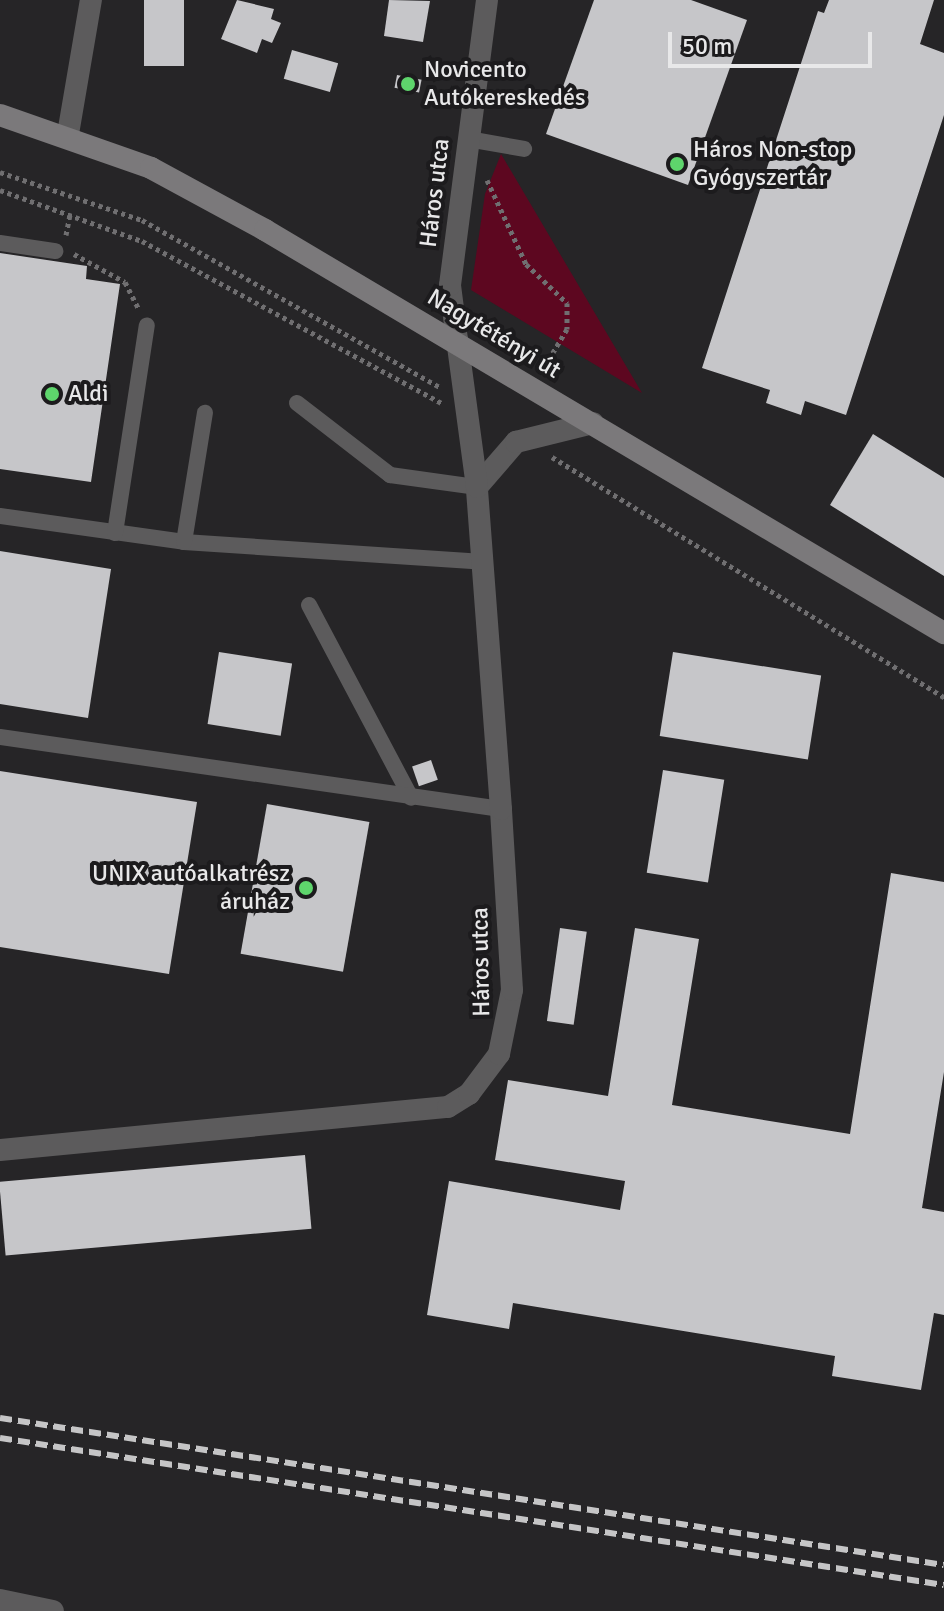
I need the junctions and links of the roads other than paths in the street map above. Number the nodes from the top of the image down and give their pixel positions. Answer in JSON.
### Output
{"nodes":[{"id":1,"x":91,"y":0,"type":"edge"},
{"id":2,"x":487,"y":0,"type":"edge"},
{"id":3,"x":0,"y":115,"type":"edge"},
{"id":4,"x":68,"y":134,"type":"junction"},
{"id":5,"x":468,"y":139,"type":"junction"},
{"id":6,"x":524,"y":149,"type":"dead end"},
{"id":7,"x":0,"y":243,"type":"edge"},
{"id":8,"x":55,"y":251,"type":"road end"},
{"id":9,"x":147,"y":325,"type":"road end"},
{"id":10,"x":457,"y":340,"type":"junction"},
{"id":11,"x":297,"y":403,"type":"dead end"},
{"id":12,"x":205,"y":413,"type":"dead end"},
{"id":13,"x":593,"y":423,"type":"junction"},
{"id":14,"x":477,"y":487,"type":"junction"},
{"id":15,"x":0,"y":516,"type":"edge"},
{"id":16,"x":115,"y":533,"type":"junction"},
{"id":17,"x":184,"y":542,"type":"junction"},
{"id":18,"x":483,"y":562,"type":"junction"},
{"id":19,"x":309,"y":605,"type":"dead end"},
{"id":20,"x":944,"y":633,"type":"edge"},
{"id":21,"x":0,"y":737,"type":"edge"},
{"id":22,"x":411,"y":798,"type":"junction"},
{"id":23,"x":501,"y":809,"type":"junction"},
{"id":24,"x":0,"y":1150,"type":"edge"},
{"id":25,"x":0,"y":1600,"type":"edge"},
{"id":26,"x":53,"y":1611,"type":"edge"}],
"edges":[{"from":1,"to":4,"type":"street"},
{"from":2,"to":5,"type":"street","name":"Háros utca"},
{"from":3,"to":4,"type":"main road","name":"Nagytétényi út"},
{"from":4,"to":10,"type":"main road","name":"Nagytétényi út"},
{"from":5,"to":6,"type":"lane"},
{"from":5,"to":10,"type":"street","name":"Háros utca"},
{"from":7,"to":8,"type":"lane"},
{"from":9,"to":16,"type":"lane"},
{"from":10,"to":13,"type":"main road","name":"Nagytétényi út"},
{"from":10,"to":14,"type":"street","name":"Háros utca"},
{"from":11,"to":14,"type":"lane"},
{"from":12,"to":17,"type":"lane"},
{"from":13,"to":14,"type":"street"},
{"from":13,"to":20,"type":"main road","name":"Nagytétényi út"},
{"from":14,"to":18,"type":"street","name":"Háros utca"},
{"from":15,"to":16,"type":"lane"},
{"from":16,"to":17,"type":"lane"},
{"from":17,"to":18,"type":"lane"},
{"from":18,"to":23,"type":"street","name":"Háros utca"},
{"from":19,"to":22,"type":"lane"},
{"from":21,"to":22,"type":"lane"},
{"from":22,"to":23,"type":"lane"},
{"from":23,"to":24,"type":"street","name":"Háros utca"},
{"from":25,"to":26,"type":"street"}]}
